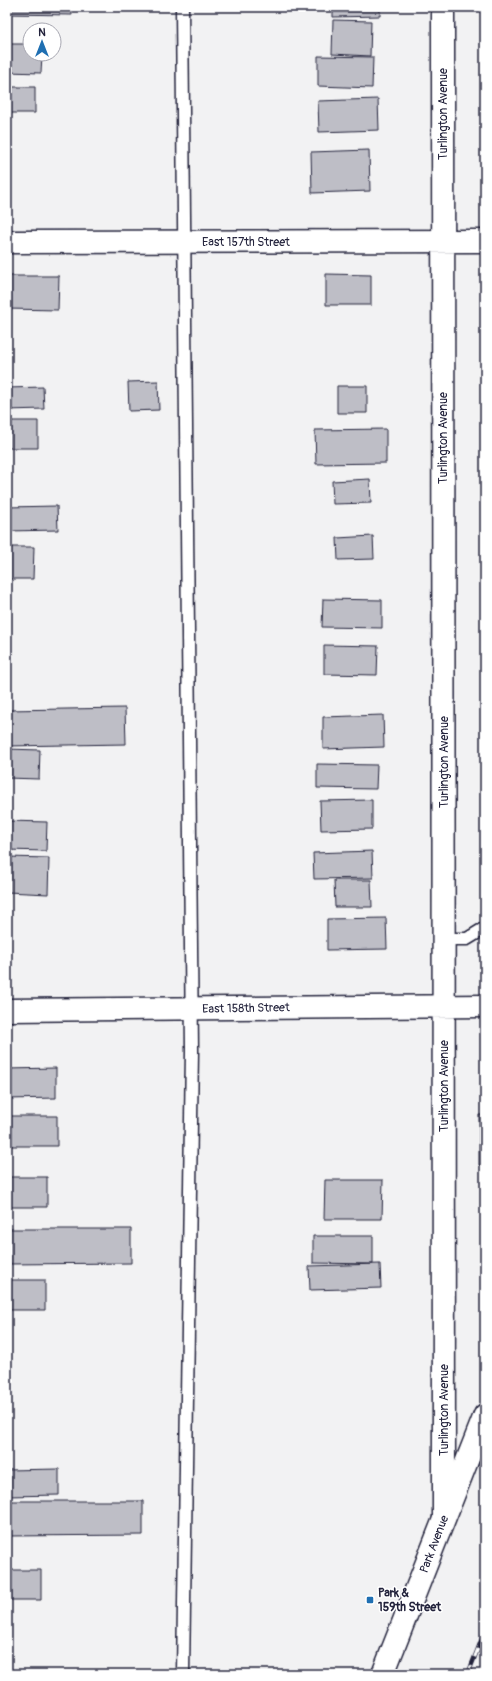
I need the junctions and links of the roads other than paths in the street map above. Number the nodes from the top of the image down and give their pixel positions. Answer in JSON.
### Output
{"nodes":[{"id":1,"x":182,"y":7,"type":"edge"},
{"id":2,"x":443,"y":7,"type":"edge"},
{"id":3,"x":443,"y":241,"type":"junction"},
{"id":4,"x":485,"y":241,"type":"edge"},
{"id":5,"x":7,"y":242,"type":"edge"},
{"id":6,"x":184,"y":242,"type":"junction"},
{"id":7,"x":485,"y":928,"type":"edge"},
{"id":8,"x":444,"y":939,"type":"junction"},
{"id":9,"x":444,"y":1006,"type":"junction"},
{"id":10,"x":485,"y":1006,"type":"edge"},
{"id":11,"x":191,"y":1008,"type":"junction"},
{"id":12,"x":7,"y":1010,"type":"edge"},
{"id":13,"x":485,"y":1415,"type":"edge"},
{"id":14,"x":444,"y":1517,"type":"junction"},
{"id":15,"x":184,"y":1674,"type":"edge"},
{"id":16,"x":383,"y":1674,"type":"edge"}],
"edges":[{"from":1,"to":6,"type":"lane"},
{"from":2,"to":3,"type":"street","name":"Turlington Avenue"},
{"from":3,"to":4,"type":"street","name":"East 157th Street"},
{"from":3,"to":6,"type":"street","name":"East 157th Street"},
{"from":3,"to":8,"type":"street","name":"Turlington Avenue"},
{"from":5,"to":6,"type":"street","name":"East 157th Street"},
{"from":6,"to":11,"type":"lane"},
{"from":7,"to":8,"type":"lane"},
{"from":8,"to":9,"type":"street","name":"Turlington Avenue"},
{"from":9,"to":10,"type":"street","name":"East 158th Street"},
{"from":9,"to":11,"type":"street","name":"East 158th Street"},
{"from":9,"to":14,"type":"street","name":"Turlington Avenue"},
{"from":11,"to":12,"type":"street","name":"East 158th Street"},
{"from":11,"to":15,"type":"lane"},
{"from":13,"to":14,"type":"street","name":"Park Avenue"},
{"from":14,"to":16,"type":"street","name":"Park Avenue"}]}
